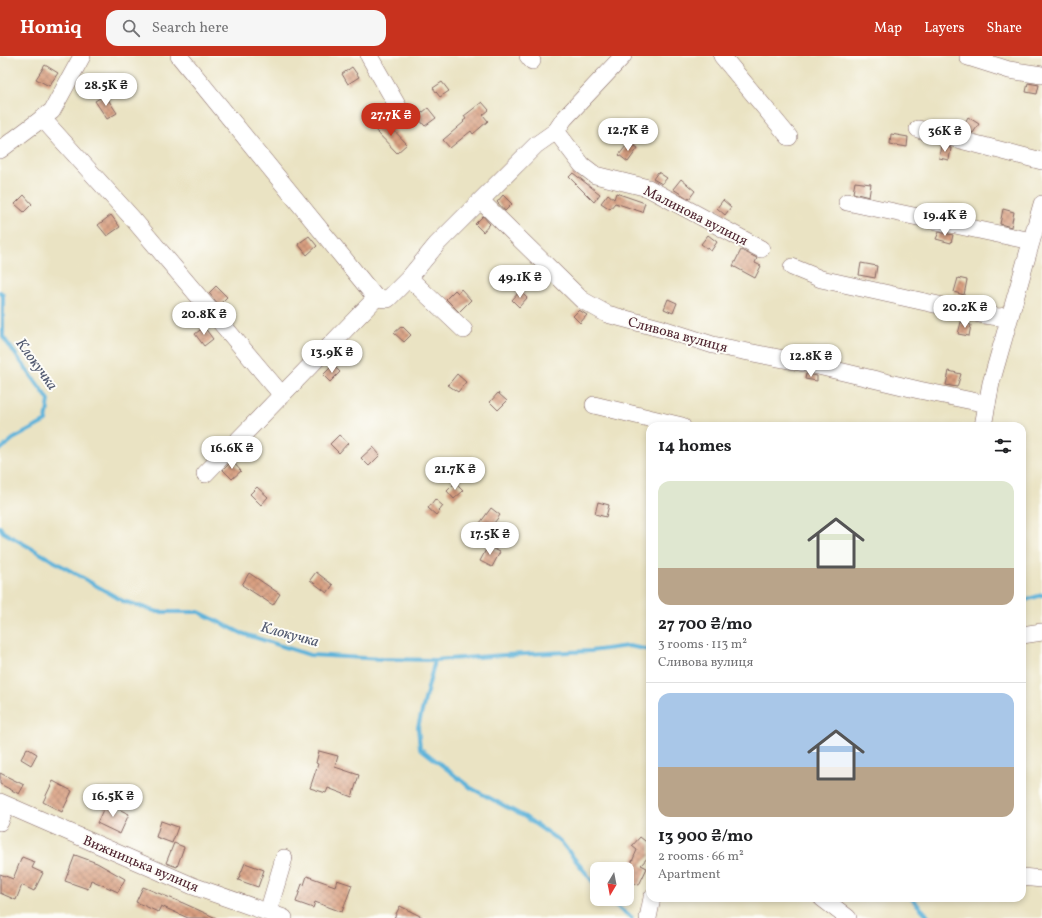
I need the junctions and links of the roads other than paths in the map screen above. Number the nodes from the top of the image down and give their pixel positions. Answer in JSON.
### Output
{"nodes":[{"id":1,"x":82,"y":56,"type":"edge"},
{"id":2,"x":179,"y":56,"type":"edge"},
{"id":3,"x":369,"y":56,"type":"edge"},
{"id":4,"x":623,"y":56,"type":"edge"},
{"id":5,"x":722,"y":56,"type":"edge"},
{"id":6,"x":968,"y":58,"type":"dead end"},
{"id":7,"x":1042,"y":75,"type":"edge"},
{"id":8,"x":401,"y":112,"type":"dead end"},
{"id":9,"x":42,"y":118,"type":"junction"},
{"id":10,"x":918,"y":129,"type":"dead end"},
{"id":11,"x":556,"y":131,"type":"junction"},
{"id":12,"x":789,"y":137,"type":"dead end"},
{"id":13,"x":0,"y":150,"type":"edge"},
{"id":14,"x":1042,"y":161,"type":"edge"},
{"id":15,"x":481,"y":201,"type":"junction"},
{"id":16,"x":847,"y":202,"type":"dead end"},
{"id":17,"x":1042,"y":204,"type":"edge"},
{"id":18,"x":1036,"y":232,"type":"edge"},
{"id":19,"x":761,"y":248,"type":"dead end"},
{"id":20,"x":792,"y":267,"type":"dead end"},
{"id":21,"x":410,"y":278,"type":"junction"},
{"id":22,"x":376,"y":298,"type":"junction"},
{"id":23,"x":1010,"y":316,"type":"junction"},
{"id":24,"x":464,"y":330,"type":"dead end"},
{"id":25,"x":282,"y":395,"type":"junction"},
{"id":26,"x":986,"y":404,"type":"junction"},
{"id":27,"x":594,"y":405,"type":"dead end"},
{"id":28,"x":665,"y":422,"type":"edge"},
{"id":29,"x":984,"y":422,"type":"edge"},
{"id":30,"x":205,"y":474,"type":"dead end"},
{"id":31,"x":1042,"y":632,"type":"edge"},
{"id":32,"x":1026,"y":634,"type":"edge"},
{"id":33,"x":3,"y":804,"type":"edge"},
{"id":34,"x":0,"y":822,"type":"edge"},
{"id":35,"x":284,"y":858,"type":"dead end"},
{"id":36,"x":1026,"y":877,"type":"edge"},
{"id":37,"x":1042,"y":879,"type":"edge"},
{"id":38,"x":652,"y":902,"type":"edge"},
{"id":39,"x":827,"y":902,"type":"edge"},
{"id":40,"x":276,"y":915,"type":"edge"},
{"id":41,"x":650,"y":917,"type":"edge"},
{"id":42,"x":848,"y":918,"type":"edge"}],
"edges":[{"from":1,"to":9,"type":"street"},
{"from":2,"to":22,"type":"street"},
{"from":3,"to":8,"type":"street"},
{"from":4,"to":11,"type":"street"},
{"from":5,"to":12,"type":"street"},
{"from":6,"to":7,"type":"street"},
{"from":9,"to":13,"type":"street"},
{"from":9,"to":25,"type":"street"},
{"from":10,"to":14,"type":"street"},
{"from":11,"to":15,"type":"street"},
{"from":11,"to":19,"type":"street","name":"Малинова вулиця"},
{"from":15,"to":21,"type":"street"},
{"from":15,"to":26,"type":"street","name":"Сливова вулиця"},
{"from":16,"to":18,"type":"street"},
{"from":17,"to":18,"type":"street"},
{"from":18,"to":23,"type":"street"},
{"from":20,"to":23,"type":"street"},
{"from":21,"to":22,"type":"street"},
{"from":21,"to":24,"type":"street"},
{"from":22,"to":25,"type":"street"},
{"from":23,"to":26,"type":"street"},
{"from":25,"to":30,"type":"street"},
{"from":26,"to":29,"type":"street"},
{"from":27,"to":28,"type":"street"},
{"from":31,"to":32,"type":"street"},
{"from":33,"to":34,"type":"street"},
{"from":33,"to":40,"type":"street","name":"Вижницька вулиця"},
{"from":35,"to":40,"type":"street"},
{"from":36,"to":37,"type":"street"},
{"from":38,"to":41,"type":"street"},
{"from":39,"to":42,"type":"street"}]}
